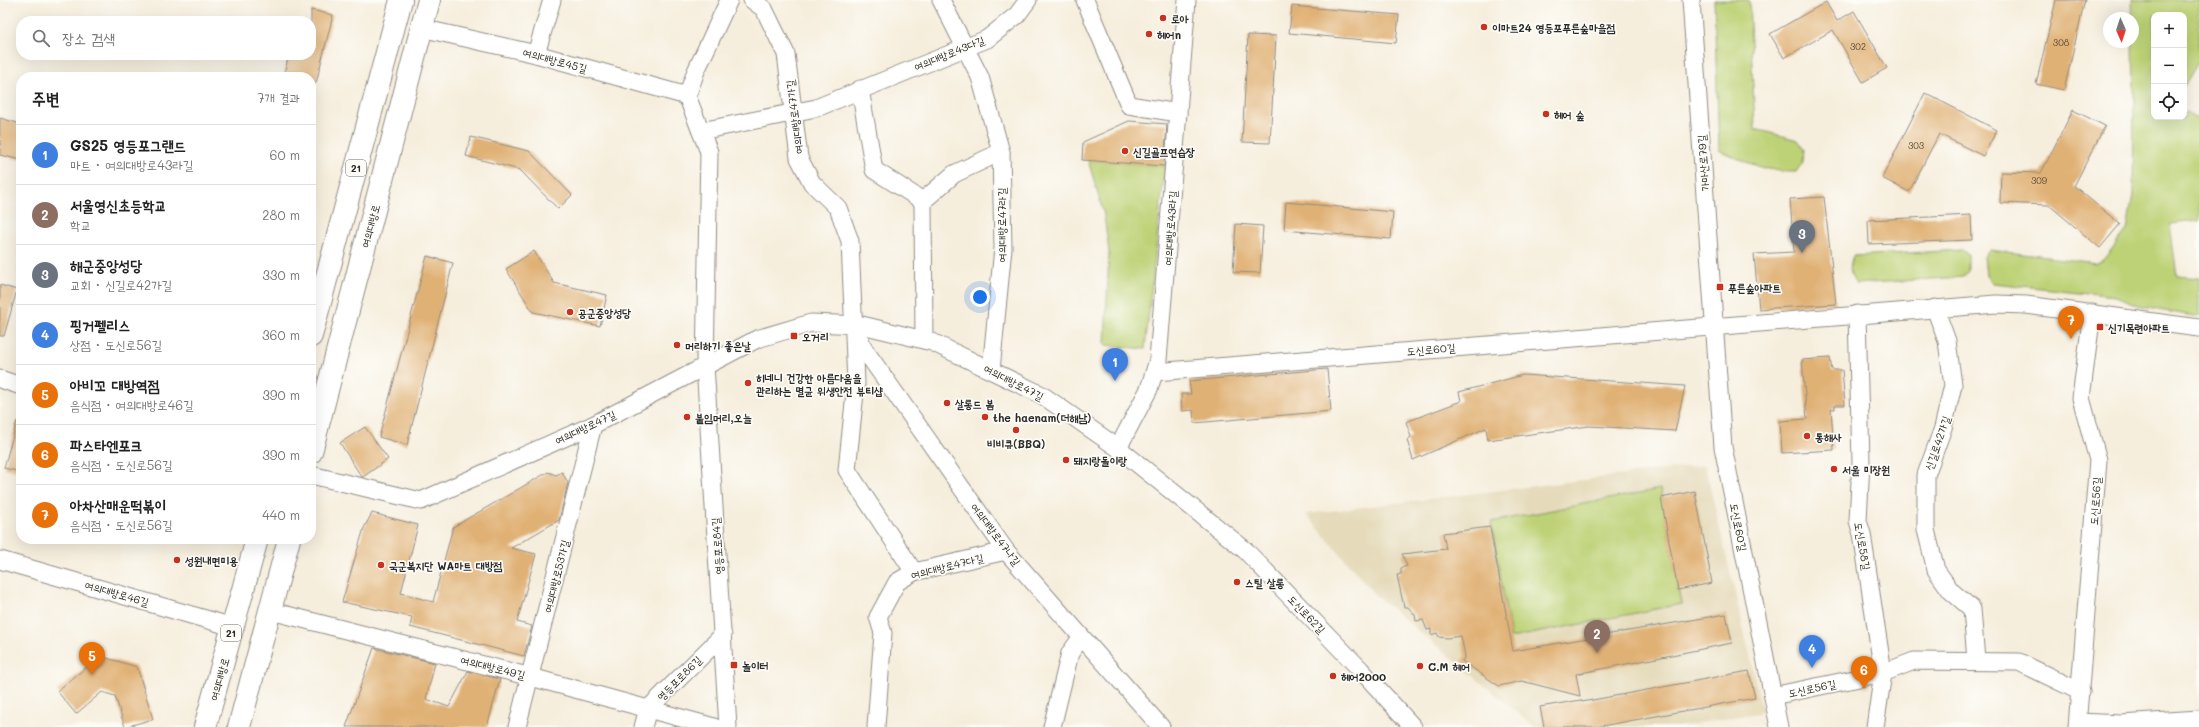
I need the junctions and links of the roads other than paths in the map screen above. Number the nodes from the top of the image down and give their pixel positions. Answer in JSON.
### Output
{"nodes":[{"id":1,"x":401,"y":0,"type":"edge"},
{"id":2,"x":429,"y":0,"type":"edge"},
{"id":3,"x":552,"y":0,"type":"edge"},
{"id":4,"x":729,"y":0,"type":"edge"},
{"id":5,"x":752,"y":0,"type":"edge"},
{"id":6,"x":941,"y":0,"type":"edge"},
{"id":7,"x":1028,"y":0,"type":"edge"},
{"id":8,"x":1085,"y":0,"type":"edge"},
{"id":9,"x":1187,"y":0,"type":"edge"},
{"id":10,"x":1691,"y":0,"type":"edge"},
{"id":11,"x":421,"y":28,"type":"junction"},
{"id":12,"x":965,"y":47,"type":"junction"},
{"id":13,"x":536,"y":54,"type":"junction"},
{"id":14,"x":860,"y":89,"type":"junction"},
{"id":15,"x":687,"y":96,"type":"junction"},
{"id":16,"x":1178,"y":112,"type":"junction"},
{"id":17,"x":794,"y":113,"type":"junction"},
{"id":18,"x":701,"y":131,"type":"junction"},
{"id":19,"x":1001,"y":152,"type":"junction"},
{"id":20,"x":923,"y":201,"type":"junction"},
{"id":21,"x":1935,"y":308,"type":"junction"},
{"id":22,"x":2092,"y":313,"type":"junction"},
{"id":23,"x":1856,"y":314,"type":"junction"},
{"id":24,"x":316,"y":317,"type":"edge"},
{"id":25,"x":854,"y":324,"type":"junction"},
{"id":26,"x":1711,"y":325,"type":"junction"},
{"id":27,"x":2199,"y":328,"type":"edge"},
{"id":28,"x":924,"y":340,"type":"junction"},
{"id":29,"x":705,"y":365,"type":"junction"},
{"id":30,"x":990,"y":370,"type":"junction"},
{"id":31,"x":1155,"y":372,"type":"junction"},
{"id":32,"x":0,"y":380,"type":"edge"},
{"id":33,"x":16,"y":385,"type":"edge"},
{"id":34,"x":593,"y":425,"type":"junction"},
{"id":35,"x":316,"y":433,"type":"edge"},
{"id":36,"x":1118,"y":448,"type":"junction"},
{"id":37,"x":316,"y":476,"type":"edge"},
{"id":38,"x":256,"y":544,"type":"edge"},
{"id":39,"x":288,"y":544,"type":"edge"},
{"id":40,"x":1006,"y":551,"type":"junction"},
{"id":41,"x":0,"y":560,"type":"edge"},
{"id":42,"x":914,"y":572,"type":"junction"},
{"id":43,"x":271,"y":611,"type":"junction"},
{"id":44,"x":233,"y":627,"type":"junction"},
{"id":45,"x":723,"y":635,"type":"junction"},
{"id":46,"x":1081,"y":638,"type":"junction"},
{"id":47,"x":1976,"y":661,"type":"junction"},
{"id":48,"x":1883,"y":673,"type":"junction"},
{"id":49,"x":531,"y":677,"type":"junction"},
{"id":50,"x":2081,"y":692,"type":"junction"},
{"id":51,"x":1773,"y":696,"type":"junction"},
{"id":52,"x":648,"y":709,"type":"junction"},
{"id":53,"x":2199,"y":719,"type":"edge"},
{"id":54,"x":2082,"y":725,"type":"edge"},
{"id":55,"x":205,"y":727,"type":"edge"},
{"id":56,"x":239,"y":727,"type":"edge"},
{"id":57,"x":517,"y":727,"type":"edge"},
{"id":58,"x":643,"y":727,"type":"edge"},
{"id":59,"x":714,"y":727,"type":"edge"},
{"id":60,"x":728,"y":727,"type":"edge"},
{"id":61,"x":876,"y":727,"type":"edge"},
{"id":62,"x":1052,"y":727,"type":"edge"},
{"id":63,"x":1161,"y":727,"type":"edge"},
{"id":64,"x":1413,"y":727,"type":"edge"},
{"id":65,"x":1779,"y":727,"type":"edge"},
{"id":66,"x":1875,"y":727,"type":"edge"}],
"edges":[{"from":1,"to":24,"type":"main road","number":"21"},
{"from":2,"to":11,"type":"main road","name":"여의대방로"},
{"from":3,"to":13,"type":"street"},
{"from":4,"to":15,"type":"street"},
{"from":5,"to":17,"type":"street","name":"여의대방로47가길"},
{"from":6,"to":12,"type":"street","name":"여의대방로47라길"},
{"from":7,"to":12,"type":"street","name":"여의대방로43다길"},
{"from":8,"to":16,"type":"street"},
{"from":9,"to":16,"type":"street","name":"여의대방로43라길"},
{"from":10,"to":26,"type":"street","name":"가마산로79길"},
{"from":11,"to":13,"type":"street","name":"여의대방로45길"},
{"from":11,"to":35,"type":"main road","name":"여의대방로"},
{"from":12,"to":14,"type":"street","name":"여의대방로43다길"},
{"from":12,"to":19,"type":"street","name":"여의대방로47라길"},
{"from":13,"to":15,"type":"street","name":"여의대방로45길"},
{"from":14,"to":17,"type":"street","name":"여의대방로43다길"},
{"from":14,"to":20,"type":"street"},
{"from":15,"to":18,"type":"street"},
{"from":16,"to":31,"type":"street","name":"여의대방로43라길"},
{"from":17,"to":18,"type":"street","name":"여의대방로43다길"},
{"from":17,"to":25,"type":"street","name":"여의대방로47가길"},
{"from":18,"to":29,"type":"street"},
{"from":19,"to":20,"type":"street"},
{"from":19,"to":30,"type":"street","name":"여의대방로47라길"},
{"from":20,"to":28,"type":"street"},
{"from":21,"to":22,"type":"street"},
{"from":21,"to":23,"type":"street"},
{"from":21,"to":47,"type":"street","name":"신길로42가길"},
{"from":22,"to":27,"type":"street"},
{"from":22,"to":50,"type":"street","name":"도신로56길"},
{"from":23,"to":26,"type":"street"},
{"from":23,"to":48,"type":"street","name":"도신로58길"},
{"from":25,"to":28,"type":"street","name":"여의대방로47길"},
{"from":25,"to":29,"type":"street","name":"여의대방로47길"},
{"from":25,"to":40,"type":"street","name":"여의대방로47나길"},
{"from":25,"to":42,"type":"street"},
{"from":26,"to":31,"type":"street","name":"도신로60길"},
{"from":26,"to":51,"type":"street","name":"도신로60길"},
{"from":28,"to":30,"type":"street","name":"여의대방로47길"},
{"from":29,"to":34,"type":"street","name":"여의대방로47길"},
{"from":29,"to":45,"type":"street","name":"영등포로84길"},
{"from":30,"to":36,"type":"street","name":"여의대방로47길"},
{"from":31,"to":36,"type":"street","name":"여의대방로43라길"},
{"from":32,"to":33,"type":"street"},
{"from":34,"to":37,"type":"street","name":"여의대방로47길"},
{"from":34,"to":49,"type":"street","name":"여의대방로53가길"},
{"from":36,"to":64,"type":"street","name":"도신로62길"},
{"from":38,"to":44,"type":"main road","name":"여의대방로","number":"21"},
{"from":39,"to":43,"type":"main road"},
{"from":40,"to":42,"type":"street","name":"여의대방로47다길"},
{"from":40,"to":46,"type":"street","name":"여의대방로47나길"},
{"from":41,"to":44,"type":"street","name":"여의대방로46길"},
{"from":42,"to":61,"type":"street","name":"여의대방로47다길"},
{"from":43,"to":49,"type":"street","name":"여의대방로49길"},
{"from":43,"to":56,"type":"main road"},
{"from":44,"to":55,"type":"main road","name":"여의대방로","number":"21"},
{"from":45,"to":52,"type":"street","name":"영등포로86길"},
{"from":45,"to":60,"type":"street","name":"영등포로84길"},
{"from":46,"to":62,"type":"street"},
{"from":46,"to":63,"type":"street","name":"여의대방로47나길"},
{"from":47,"to":48,"type":"street","name":"도신로56길"},
{"from":47,"to":50,"type":"street","name":"도신로56길"},
{"from":48,"to":51,"type":"street","name":"도신로56길"},
{"from":48,"to":66,"type":"street","name":"도신로58길"},
{"from":49,"to":52,"type":"street","name":"여의대방로49길"},
{"from":49,"to":57,"type":"street","name":"여의대방로53가길"},
{"from":50,"to":54,"type":"street","name":"도신로56길"},
{"from":51,"to":65,"type":"street","name":"도신로60길"},
{"from":52,"to":58,"type":"street","name":"영등포로86길"},
{"from":52,"to":59,"type":"street","name":"여의대방로49길"},
{"from":53,"to":54,"type":"street"}]}
